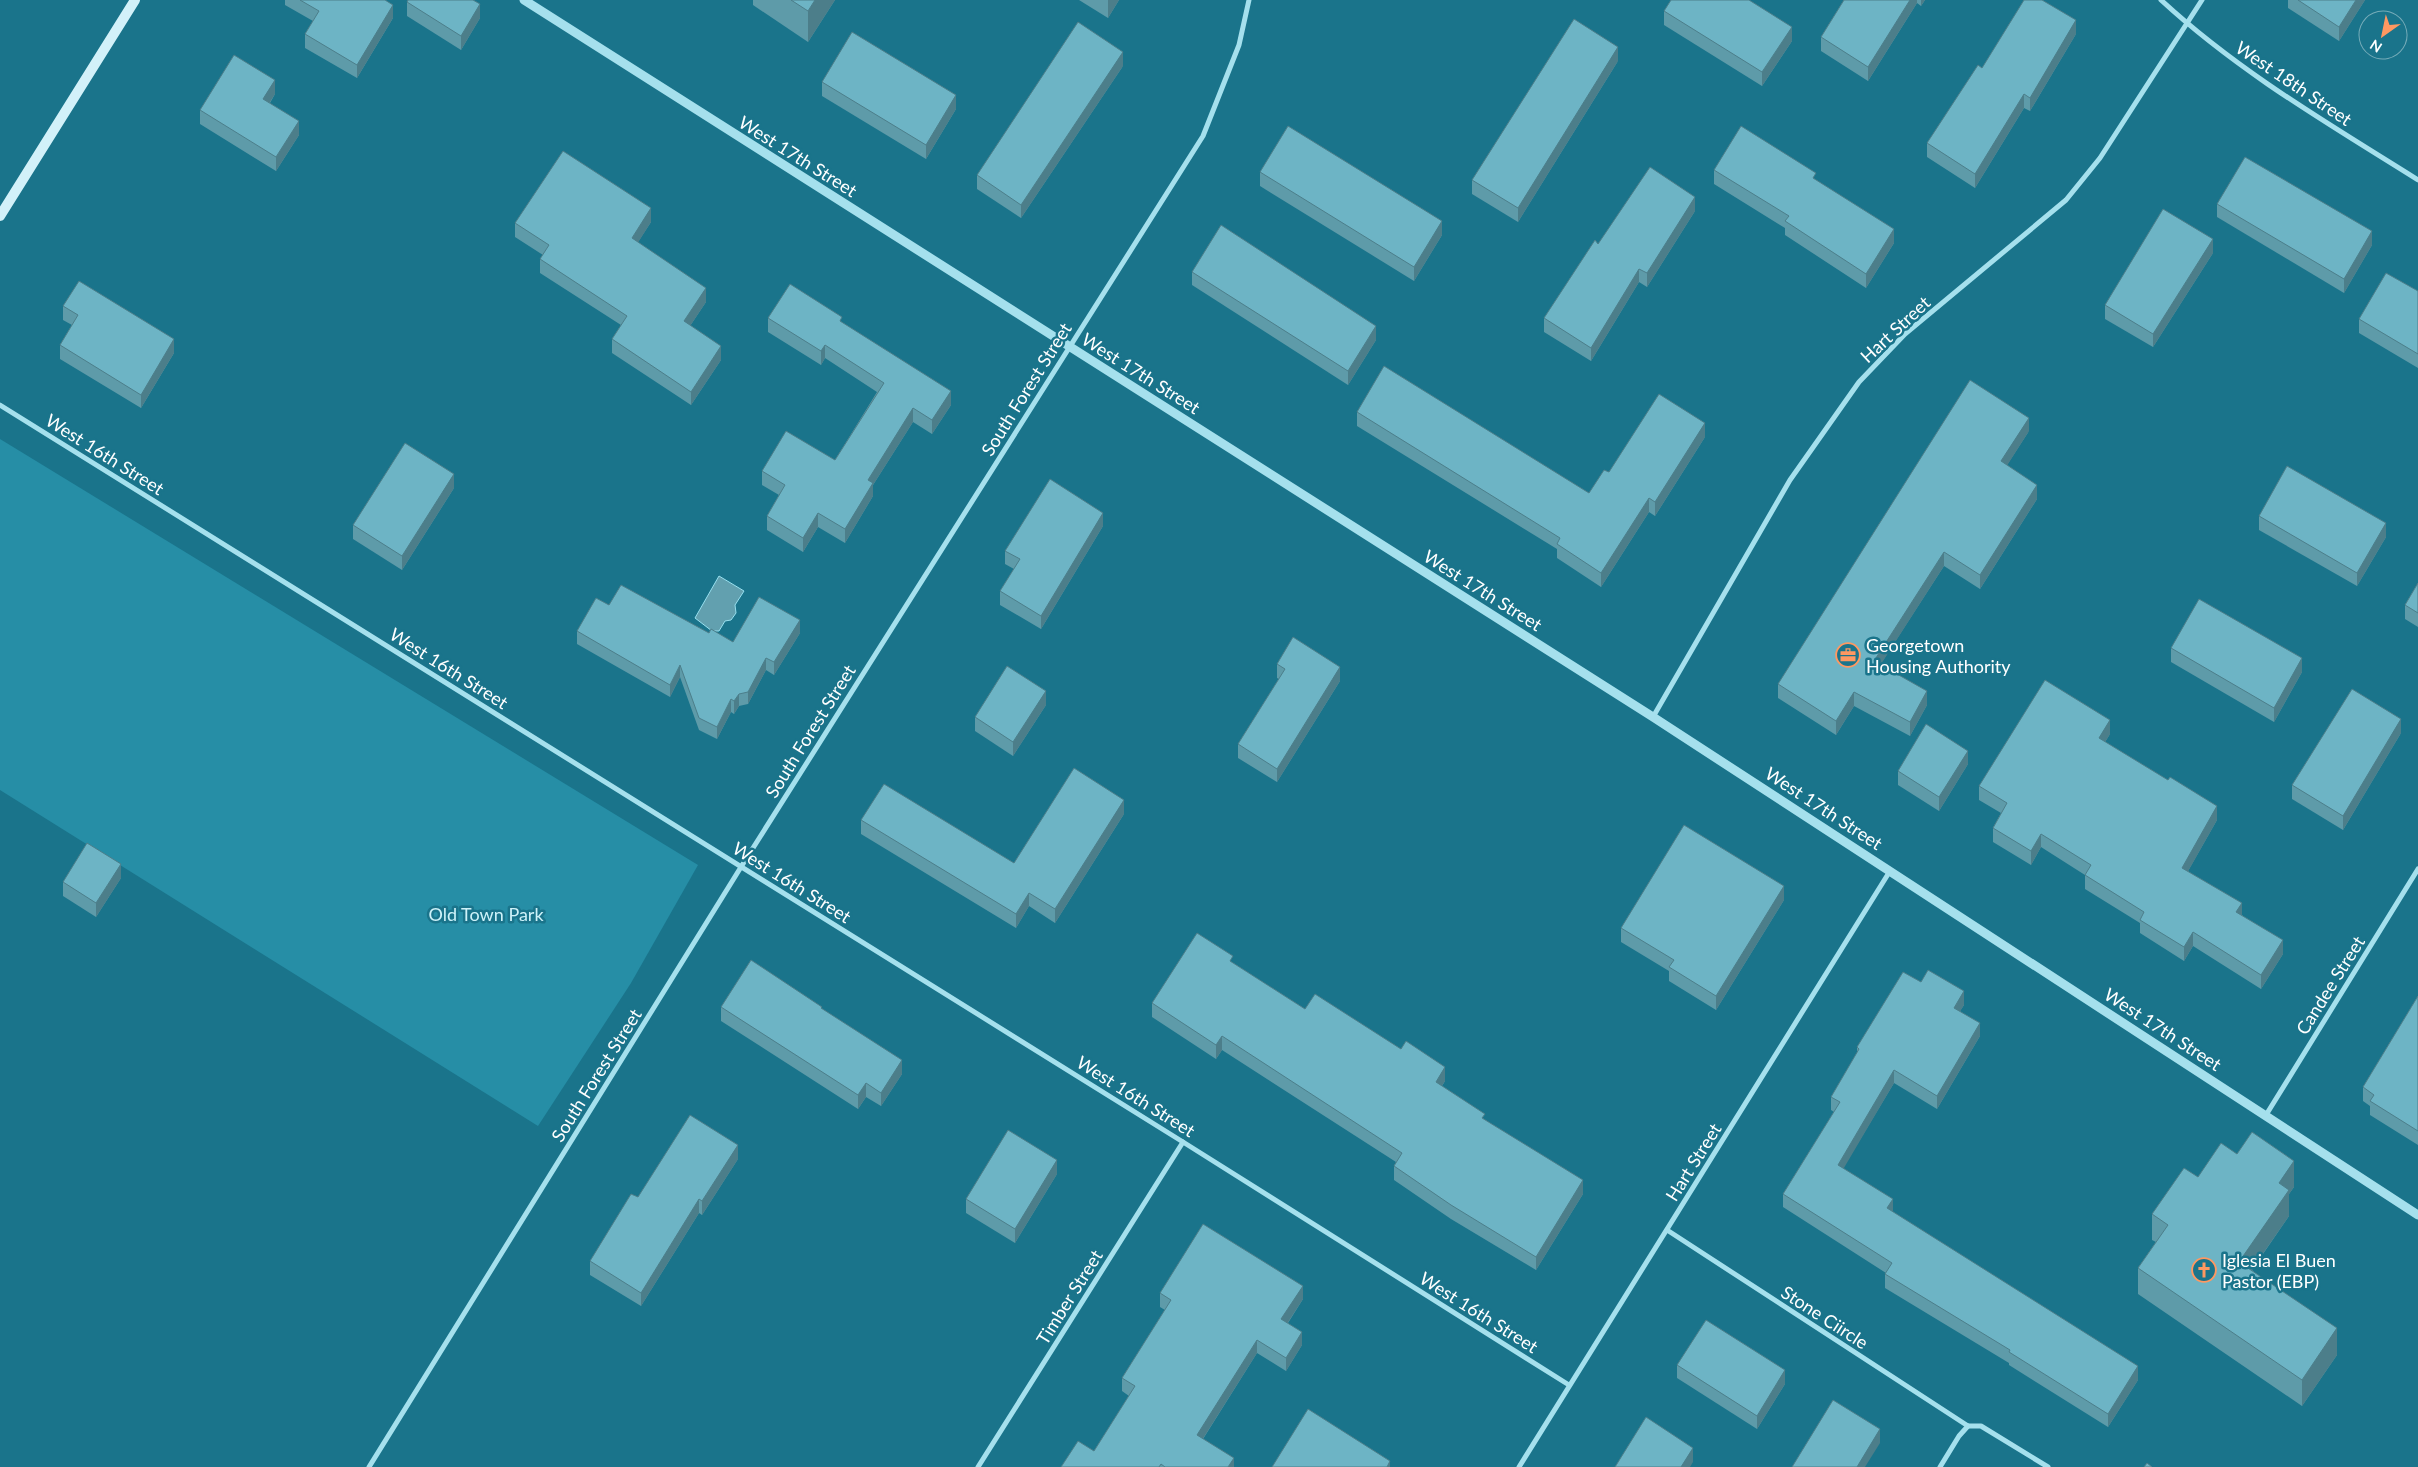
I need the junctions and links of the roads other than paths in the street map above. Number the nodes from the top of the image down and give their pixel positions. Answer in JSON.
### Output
{"nodes":[{"id":1,"x":135,"y":0,"type":"edge"},
{"id":2,"x":524,"y":0,"type":"edge"},
{"id":3,"x":1249,"y":0,"type":"edge"},
{"id":4,"x":2161,"y":0,"type":"edge"},
{"id":5,"x":2202,"y":0,"type":"edge"},
{"id":6,"x":2188,"y":24,"type":"junction"},
{"id":7,"x":2418,"y":180,"type":"edge"},
{"id":8,"x":0,"y":216,"type":"edge"},
{"id":9,"x":1069,"y":346,"type":"junction"},
{"id":10,"x":0,"y":405,"type":"edge"},
{"id":11,"x":1653,"y":717,"type":"junction"},
{"id":12,"x":741,"y":867,"type":"junction"},
{"id":13,"x":2418,"y":869,"type":"edge"},
{"id":14,"x":1890,"y":870,"type":"junction"},
{"id":15,"x":2266,"y":1115,"type":"junction"},
{"id":16,"x":1183,"y":1142,"type":"junction"},
{"id":17,"x":2418,"y":1215,"type":"edge"},
{"id":18,"x":1666,"y":1230,"type":"junction"},
{"id":19,"x":1569,"y":1385,"type":"junction"},
{"id":20,"x":1968,"y":1426,"type":"junction"},
{"id":21,"x":370,"y":1467,"type":"edge"},
{"id":22,"x":978,"y":1467,"type":"edge"},
{"id":23,"x":1519,"y":1467,"type":"edge"},
{"id":24,"x":1940,"y":1467,"type":"edge"},
{"id":25,"x":2048,"y":1467,"type":"edge"}],
"edges":[{"from":1,"to":8,"type":"main road"},
{"from":2,"to":9,"type":"street","name":"West 17th Street"},
{"from":3,"to":9,"type":"street","name":"South Forest Street"},
{"from":4,"to":6,"type":"street","name":"West 18th Street"},
{"from":5,"to":6,"type":"street","name":"Hart Street"},
{"from":6,"to":7,"type":"street","name":"West 18th Street"},
{"from":6,"to":11,"type":"street","name":"Hart Street"},
{"from":9,"to":11,"type":"street","name":"West 17th Street"},
{"from":9,"to":12,"type":"street","name":"South Forest Street"},
{"from":10,"to":12,"type":"street","name":"West 16th Street"},
{"from":11,"to":14,"type":"street","name":"West 17th Street"},
{"from":12,"to":16,"type":"street","name":"West 16th Street"},
{"from":12,"to":21,"type":"street","name":"South Forest Street"},
{"from":13,"to":15,"type":"street","name":"Candee Street"},
{"from":14,"to":15,"type":"street","name":"West 17th Street"},
{"from":14,"to":18,"type":"street","name":"Hart Street"},
{"from":15,"to":17,"type":"street","name":"West 17th Street"},
{"from":16,"to":19,"type":"street","name":"West 16th Street"},
{"from":16,"to":22,"type":"street","name":"Timber Street"},
{"from":18,"to":19,"type":"street","name":"Hart Street"},
{"from":18,"to":20,"type":"street","name":"Stone Ciircle"},
{"from":19,"to":23,"type":"street","name":"Hart Street"},
{"from":20,"to":24,"type":"street"},
{"from":20,"to":25,"type":"street","name":"Stone Ciircle"}]}
